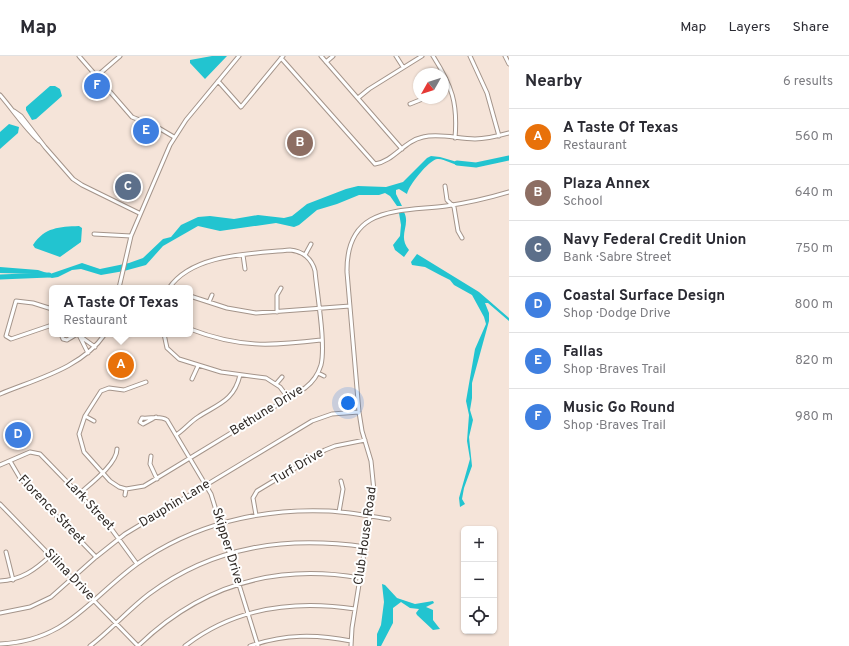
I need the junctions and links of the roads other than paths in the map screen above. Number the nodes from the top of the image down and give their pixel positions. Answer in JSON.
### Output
{"nodes":[{"id":1,"x":80,"y":56,"type":"edge"},
{"id":2,"x":120,"y":56,"type":"edge"},
{"id":3,"x":239,"y":56,"type":"edge"},
{"id":4,"x":321,"y":56,"type":"edge"},
{"id":5,"x":333,"y":56,"type":"edge"},
{"id":6,"x":396,"y":56,"type":"edge"},
{"id":7,"x":422,"y":56,"type":"edge"},
{"id":8,"x":433,"y":56,"type":"edge"},
{"id":9,"x":470,"y":56,"type":"edge"},
{"id":10,"x":505,"y":56,"type":"edge"},
{"id":11,"x":282,"y":57,"type":"edge"},
{"id":12,"x":326,"y":62,"type":"junction"},
{"id":13,"x":509,"y":64,"type":"edge"},
{"id":14,"x":404,"y":68,"type":"junction"},
{"id":15,"x":439,"y":68,"type":"edge"},
{"id":16,"x":97,"y":76,"type":"junction"},
{"id":17,"x":218,"y":81,"type":"junction"},
{"id":18,"x":449,"y":86,"type":"edge"},
{"id":19,"x":0,"y":95,"type":"edge"},
{"id":20,"x":358,"y":98,"type":"junction"},
{"id":21,"x":413,"y":103,"type":"edge"},
{"id":22,"x":410,"y":104,"type":"dead end"},
{"id":23,"x":509,"y":133,"type":"edge"},
{"id":24,"x":499,"y":136,"type":"junction"},
{"id":25,"x":174,"y":137,"type":"junction"},
{"id":26,"x":455,"y":138,"type":"junction"},
{"id":27,"x":402,"y":149,"type":"junction"},
{"id":28,"x":445,"y":186,"type":"dead end"},
{"id":29,"x":509,"y":192,"type":"edge"},
{"id":30,"x":451,"y":205,"type":"junction"},
{"id":31,"x":139,"y":213,"type":"junction"},
{"id":32,"x":94,"y":234,"type":"dead end"},
{"id":33,"x":130,"y":236,"type":"junction"},
{"id":34,"x":462,"y":238,"type":"dead end"},
{"id":35,"x":311,"y":244,"type":"dead end"},
{"id":36,"x":243,"y":255,"type":"junction"},
{"id":37,"x":305,"y":255,"type":"junction"},
{"id":38,"x":245,"y":269,"type":"dead end"},
{"id":39,"x":120,"y":285,"type":"edge"},
{"id":40,"x":172,"y":285,"type":"edge"},
{"id":41,"x":281,"y":288,"type":"dead end"},
{"id":42,"x":212,"y":294,"type":"dead end"},
{"id":43,"x":193,"y":297,"type":"edge"},
{"id":44,"x":209,"y":302,"type":"junction"},
{"id":45,"x":350,"y":306,"type":"junction"},
{"id":46,"x":49,"y":308,"type":"edge"},
{"id":47,"x":318,"y":308,"type":"junction"},
{"id":48,"x":277,"y":312,"type":"junction"},
{"id":49,"x":49,"y":326,"type":"edge"},
{"id":50,"x":193,"y":330,"type":"edge"},
{"id":51,"x":62,"y":337,"type":"edge"},
{"id":52,"x":72,"y":337,"type":"edge"},
{"id":53,"x":80,"y":337,"type":"edge"},
{"id":54,"x":82,"y":337,"type":"edge"},
{"id":55,"x":103,"y":337,"type":"edge"},
{"id":56,"x":165,"y":337,"type":"edge"},
{"id":57,"x":321,"y":340,"type":"junction"},
{"id":58,"x":95,"y":347,"type":"junction"},
{"id":59,"x":88,"y":353,"type":"junction"},
{"id":60,"x":198,"y":366,"type":"junction"},
{"id":61,"x":318,"y":373,"type":"junction"},
{"id":62,"x":240,"y":375,"type":"junction"},
{"id":63,"x":324,"y":376,"type":"dead end"},
{"id":64,"x":282,"y":377,"type":"dead end"},
{"id":65,"x":192,"y":379,"type":"dead end"},
{"id":66,"x":146,"y":382,"type":"dead end"},
{"id":67,"x":276,"y":384,"type":"junction"},
{"id":68,"x":0,"y":394,"type":"edge"},
{"id":69,"x":289,"y":398,"type":"junction"},
{"id":70,"x":359,"y":412,"type":"junction"},
{"id":71,"x":85,"y":416,"type":"junction"},
{"id":72,"x":156,"y":417,"type":"dead end"},
{"id":73,"x":94,"y":421,"type":"dead end"},
{"id":74,"x":176,"y":435,"type":"junction"},
{"id":75,"x":365,"y":440,"type":"junction"},
{"id":76,"x":117,"y":450,"type":"dead end"},
{"id":77,"x":151,"y":456,"type":"dead end"},
{"id":78,"x":190,"y":458,"type":"junction"},
{"id":79,"x":10,"y":461,"type":"junction"},
{"id":80,"x":0,"y":465,"type":"edge"},
{"id":81,"x":102,"y":473,"type":"junction"},
{"id":82,"x":157,"y":479,"type":"junction"},
{"id":83,"x":341,"y":481,"type":"dead end"},
{"id":84,"x":207,"y":485,"type":"junction"},
{"id":85,"x":126,"y":489,"type":"junction"},
{"id":86,"x":80,"y":494,"type":"junction"},
{"id":87,"x":125,"y":495,"type":"dead end"},
{"id":88,"x":0,"y":504,"type":"edge"},
{"id":89,"x":339,"y":512,"type":"junction"},
{"id":90,"x":256,"y":515,"type":"junction"},
{"id":91,"x":371,"y":517,"type":"junction"},
{"id":92,"x":389,"y":519,"type":"dead end"},
{"id":93,"x":220,"y":523,"type":"junction"},
{"id":94,"x":119,"y":539,"type":"junction"},
{"id":95,"x":366,"y":547,"type":"junction"},
{"id":96,"x":6,"y":552,"type":"dead end"},
{"id":97,"x":230,"y":554,"type":"junction"},
{"id":98,"x":50,"y":556,"type":"junction"},
{"id":99,"x":96,"y":556,"type":"junction"},
{"id":100,"x":137,"y":564,"type":"junction"},
{"id":101,"x":72,"y":578,"type":"junction"},
{"id":102,"x":360,"y":578,"type":"junction"},
{"id":103,"x":13,"y":580,"type":"junction"},
{"id":104,"x":0,"y":581,"type":"edge"},
{"id":105,"x":239,"y":583,"type":"junction"},
{"id":106,"x":94,"y":601,"type":"junction"},
{"id":107,"x":355,"y":609,"type":"junction"},
{"id":108,"x":0,"y":613,"type":"edge"},
{"id":109,"x":248,"y":614,"type":"junction"},
{"id":110,"x":116,"y":623,"type":"junction"},
{"id":111,"x":351,"y":641,"type":"junction"},
{"id":112,"x":0,"y":644,"type":"edge"},
{"id":113,"x":258,"y":645,"type":"edge"},
{"id":114,"x":90,"y":646,"type":"edge"},
{"id":115,"x":138,"y":646,"type":"edge"},
{"id":116,"x":185,"y":646,"type":"edge"},
{"id":117,"x":250,"y":646,"type":"edge"},
{"id":118,"x":351,"y":646,"type":"edge"}],
"edges":[{"from":1,"to":16,"type":"street"},
{"from":2,"to":16,"type":"street"},
{"from":3,"to":17,"type":"street"},
{"from":4,"to":12,"type":"street"},
{"from":5,"to":12,"type":"street"},
{"from":6,"to":14,"type":"street"},
{"from":7,"to":14,"type":"street"},
{"from":8,"to":15,"type":"street"},
{"from":9,"to":24,"type":"street"},
{"from":10,"to":13,"type":"street"},
{"from":11,"to":17,"type":"street"},
{"from":11,"to":27,"type":"street"},
{"from":12,"to":20,"type":"street"},
{"from":14,"to":20,"type":"street"},
{"from":16,"to":25,"type":"street"},
{"from":17,"to":25,"type":"street"},
{"from":18,"to":26,"type":"street"},
{"from":19,"to":31,"type":"street"},
{"from":20,"to":27,"type":"street"},
{"from":21,"to":22,"type":"street"},
{"from":23,"to":24,"type":"street"},
{"from":24,"to":26,"type":"street"},
{"from":25,"to":31,"type":"street"},
{"from":26,"to":27,"type":"street"},
{"from":28,"to":30,"type":"street"},
{"from":29,"to":30,"type":"street","name":"Club House Road"},
{"from":30,"to":34,"type":"street"},
{"from":30,"to":45,"type":"street","name":"Club House Road"},
{"from":31,"to":33,"type":"street"},
{"from":32,"to":33,"type":"street"},
{"from":33,"to":39,"type":"street"},
{"from":35,"to":37,"type":"street"},
{"from":36,"to":37,"type":"street"},
{"from":36,"to":38,"type":"street"},
{"from":36,"to":40,"type":"street"},
{"from":37,"to":47,"type":"street"},
{"from":41,"to":48,"type":"street"},
{"from":42,"to":44,"type":"street"},
{"from":43,"to":44,"type":"street"},
{"from":44,"to":48,"type":"street"},
{"from":45,"to":47,"type":"street"},
{"from":45,"to":70,"type":"street","name":"Club House Road"},
{"from":46,"to":49,"type":"street"},
{"from":47,"to":48,"type":"street"},
{"from":47,"to":57,"type":"street"},
{"from":50,"to":57,"type":"street"},
{"from":51,"to":52,"type":"street"},
{"from":53,"to":59,"type":"street"},
{"from":54,"to":58,"type":"street"},
{"from":55,"to":58,"type":"street"},
{"from":56,"to":60,"type":"street"},
{"from":57,"to":61,"type":"street"},
{"from":58,"to":59,"type":"street"},
{"from":59,"to":68,"type":"street"},
{"from":60,"to":62,"type":"street"},
{"from":60,"to":65,"type":"street"},
{"from":61,"to":63,"type":"street"},
{"from":61,"to":69,"type":"street","name":"Bethune Drive"},
{"from":62,"to":67,"type":"street"},
{"from":62,"to":74,"type":"street"},
{"from":64,"to":67,"type":"street"},
{"from":66,"to":71,"type":"street"},
{"from":67,"to":69,"type":"street"},
{"from":69,"to":78,"type":"street","name":"Bethune Drive"},
{"from":70,"to":75,"type":"street","name":"Club House Road"},
{"from":70,"to":84,"type":"street","name":"Dauphin Lane"},
{"from":71,"to":73,"type":"street"},
{"from":71,"to":81,"type":"street"},
{"from":72,"to":74,"type":"street","name":"Skipper Drive"},
{"from":74,"to":78,"type":"street","name":"Skipper Drive"},
{"from":75,"to":90,"type":"street","name":"Turf Drive"},
{"from":75,"to":91,"type":"street","name":"Club House Road"},
{"from":76,"to":81,"type":"street"},
{"from":77,"to":82,"type":"street"},
{"from":78,"to":82,"type":"street","name":"Bethune Drive"},
{"from":78,"to":84,"type":"street","name":"Skipper Drive"},
{"from":79,"to":80,"type":"street"},
{"from":79,"to":86,"type":"street","name":"Lark Street"},
{"from":79,"to":99,"type":"street","name":"Florence Street"},
{"from":81,"to":85,"type":"street"},
{"from":81,"to":86,"type":"street"},
{"from":82,"to":85,"type":"street","name":"Bethune Drive"},
{"from":83,"to":89,"type":"street"},
{"from":84,"to":93,"type":"street","name":"Skipper Drive"},
{"from":84,"to":94,"type":"street","name":"Dauphin Lane"},
{"from":85,"to":87,"type":"street"},
{"from":86,"to":94,"type":"street","name":"Lark Street"},
{"from":88,"to":98,"type":"street","name":"Silina Drive"},
{"from":89,"to":90,"type":"street"},
{"from":89,"to":91,"type":"street"},
{"from":90,"to":93,"type":"street"},
{"from":91,"to":92,"type":"street"},
{"from":91,"to":95,"type":"street","name":"Club House Road"},
{"from":93,"to":97,"type":"street","name":"Skipper Drive"},
{"from":93,"to":100,"type":"street"},
{"from":94,"to":99,"type":"street","name":"Dauphin Lane"},
{"from":94,"to":100,"type":"street","name":"Lark Street"},
{"from":95,"to":97,"type":"street"},
{"from":95,"to":102,"type":"street","name":"Club House Road"},
{"from":96,"to":103,"type":"street"},
{"from":97,"to":105,"type":"street","name":"Skipper Drive"},
{"from":97,"to":110,"type":"street"},
{"from":98,"to":101,"type":"street","name":"Silina Drive"},
{"from":98,"to":103,"type":"street"},
{"from":99,"to":101,"type":"street","name":"Dauphin Lane"},
{"from":100,"to":106,"type":"street"},
{"from":101,"to":106,"type":"street","name":"Silina Drive"},
{"from":101,"to":108,"type":"street","name":"Dauphin Lane"},
{"from":102,"to":105,"type":"street"},
{"from":102,"to":107,"type":"street","name":"Club House Road"},
{"from":103,"to":104,"type":"street"},
{"from":105,"to":109,"type":"street","name":"Skipper Drive"},
{"from":105,"to":115,"type":"street"},
{"from":106,"to":110,"type":"street","name":"Silina Drive"},
{"from":106,"to":112,"type":"street"},
{"from":107,"to":109,"type":"street"},
{"from":107,"to":111,"type":"street","name":"Club House Road"},
{"from":109,"to":113,"type":"street","name":"Skipper Drive"},
{"from":109,"to":116,"type":"street"},
{"from":110,"to":114,"type":"street"},
{"from":110,"to":115,"type":"street","name":"Silina Drive"},
{"from":111,"to":113,"type":"street"},
{"from":111,"to":118,"type":"street","name":"Club House Road"},
{"from":113,"to":117,"type":"street"}]}
